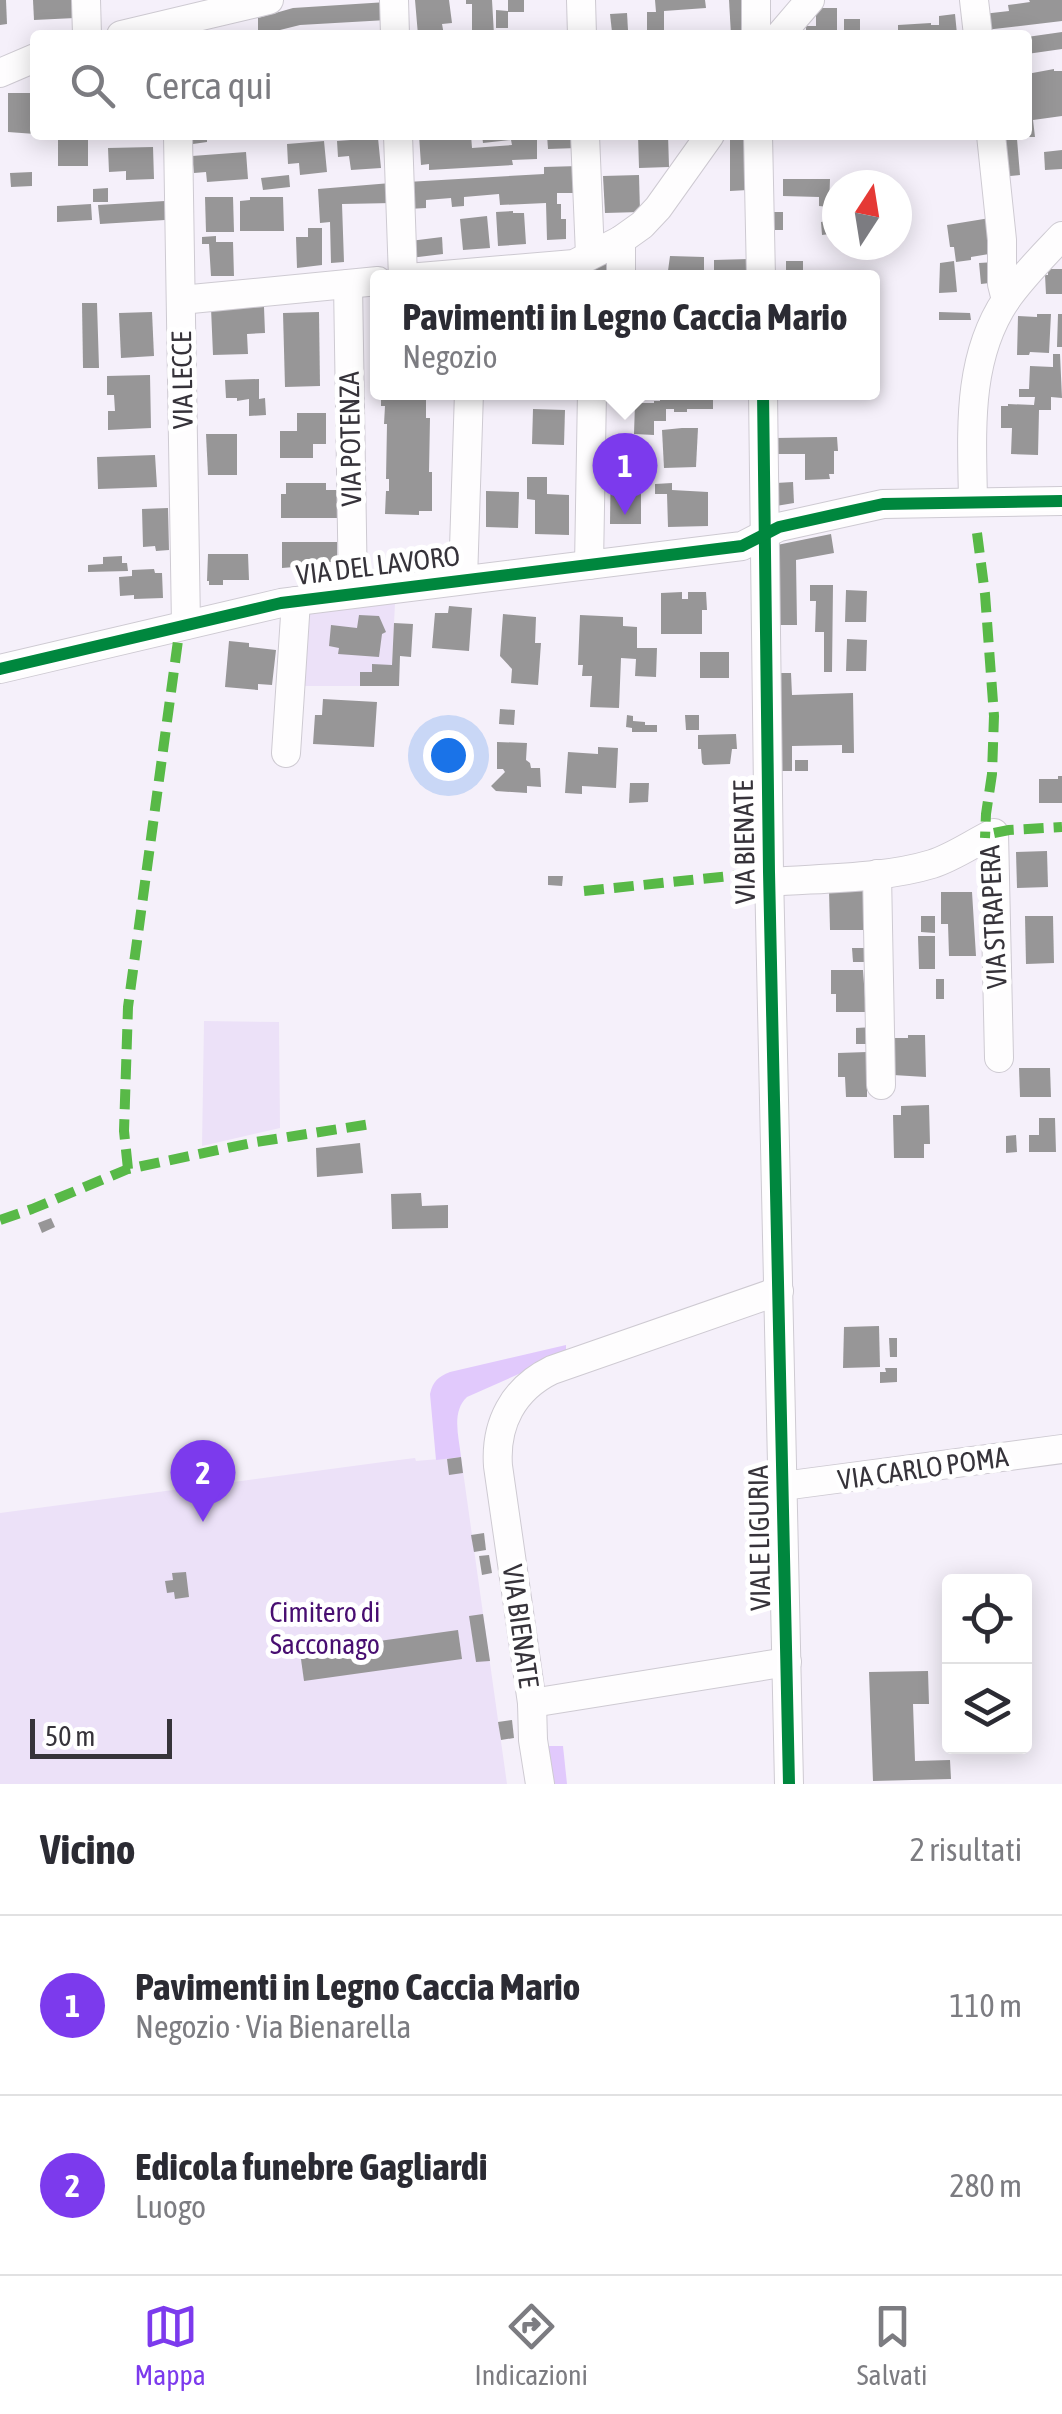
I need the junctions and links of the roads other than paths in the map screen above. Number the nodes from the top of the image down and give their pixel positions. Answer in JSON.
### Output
{"nodes":[{"id":1,"x":86,"y":0,"type":"edge"},
{"id":2,"x":269,"y":0,"type":"edge"},
{"id":3,"x":394,"y":0,"type":"edge"},
{"id":4,"x":580,"y":0,"type":"edge"},
{"id":5,"x":756,"y":0,"type":"edge"},
{"id":6,"x":810,"y":0,"type":"edge"},
{"id":7,"x":974,"y":0,"type":"edge"},
{"id":8,"x":176,"y":29,"type":"edge"},
{"id":9,"x":87,"y":30,"type":"edge"},
{"id":10,"x":395,"y":30,"type":"edge"},
{"id":11,"x":582,"y":30,"type":"edge"},
{"id":12,"x":756,"y":30,"type":"edge"},
{"id":13,"x":784,"y":30,"type":"edge"},
{"id":14,"x":977,"y":30,"type":"edge"},
{"id":15,"x":30,"y":60,"type":"edge"},
{"id":16,"x":0,"y":73,"type":"edge"},
{"id":17,"x":178,"y":140,"type":"edge"},
{"id":18,"x":398,"y":140,"type":"edge"},
{"id":19,"x":585,"y":140,"type":"edge"},
{"id":20,"x":706,"y":140,"type":"edge"},
{"id":21,"x":758,"y":140,"type":"edge"},
{"id":22,"x":991,"y":140,"type":"edge"},
{"id":23,"x":1062,"y":236,"type":"edge"},
{"id":24,"x":620,"y":240,"type":"junction"},
{"id":25,"x":590,"y":255,"type":"junction"},
{"id":26,"x":406,"y":270,"type":"edge"},
{"id":27,"x":520,"y":270,"type":"edge"},
{"id":28,"x":621,"y":270,"type":"edge"},
{"id":29,"x":760,"y":270,"type":"edge"},
{"id":30,"x":370,"y":282,"type":"edge"},
{"id":31,"x":348,"y":284,"type":"junction"},
{"id":32,"x":181,"y":300,"type":"junction"},
{"id":33,"x":1006,"y":300,"type":"junction"},
{"id":34,"x":469,"y":400,"type":"edge"},
{"id":35,"x":592,"y":400,"type":"edge"},
{"id":36,"x":762,"y":400,"type":"edge"},
{"id":37,"x":1062,"y":501,"type":"edge"},
{"id":38,"x":973,"y":502,"type":"junction"},
{"id":39,"x":765,"y":534,"type":"junction"},
{"id":40,"x":590,"y":565,"type":"junction"},
{"id":41,"x":463,"y":580,"type":"junction"},
{"id":42,"x":353,"y":593,"type":"junction"},
{"id":43,"x":296,"y":601,"type":"junction"},
{"id":44,"x":186,"y":625,"type":"junction"},
{"id":45,"x":0,"y":668,"type":"edge"},
{"id":46,"x":286,"y":753,"type":"dead end"},
{"id":47,"x":877,"y":874,"type":"junction"},
{"id":48,"x":770,"y":882,"type":"junction"},
{"id":49,"x":999,"y":1058,"type":"dead end"},
{"id":50,"x":881,"y":1085,"type":"dead end"},
{"id":51,"x":779,"y":1290,"type":"junction"},
{"id":52,"x":1062,"y":1449,"type":"edge"},
{"id":53,"x":783,"y":1486,"type":"junction"},
{"id":54,"x":786,"y":1662,"type":"junction"},
{"id":55,"x":532,"y":1702,"type":"junction"},
{"id":56,"x":540,"y":1784,"type":"edge"},
{"id":57,"x":789,"y":1784,"type":"edge"}],
"edges":[{"from":1,"to":9,"type":"street"},
{"from":2,"to":8,"type":"street"},
{"from":3,"to":10,"type":"street"},
{"from":4,"to":11,"type":"street"},
{"from":5,"to":12,"type":"street"},
{"from":6,"to":13,"type":"street"},
{"from":7,"to":14,"type":"street"},
{"from":15,"to":16,"type":"street"},
{"from":17,"to":32,"type":"street","name":"VIA LECCE"},
{"from":18,"to":26,"type":"street"},
{"from":19,"to":25,"type":"street"},
{"from":20,"to":24,"type":"street"},
{"from":21,"to":29,"type":"street"},
{"from":22,"to":33,"type":"street"},
{"from":23,"to":33,"type":"street"},
{"from":24,"to":25,"type":"street"},
{"from":24,"to":28,"type":"street"},
{"from":25,"to":27,"type":"street"},
{"from":30,"to":31,"type":"street"},
{"from":31,"to":32,"type":"street"},
{"from":31,"to":42,"type":"street","name":"VIA POTENZA"},
{"from":32,"to":44,"type":"street","name":"VIA LECCE"},
{"from":33,"to":38,"type":"street"},
{"from":34,"to":41,"type":"street"},
{"from":35,"to":40,"type":"street"},
{"from":36,"to":39,"type":"street","name":"VIA BIENATE"},
{"from":37,"to":38,"type":"street","name":"VIA DEL LAVORO"},
{"from":38,"to":39,"type":"street","name":"VIA DEL LAVORO"},
{"from":39,"to":40,"type":"street","name":"VIA DEL LAVORO"},
{"from":39,"to":48,"type":"street","name":"VIA BIENATE"},
{"from":40,"to":41,"type":"street","name":"VIA DEL LAVORO"},
{"from":41,"to":42,"type":"street","name":"VIA DEL LAVORO"},
{"from":42,"to":43,"type":"street","name":"VIA DEL LAVORO"},
{"from":43,"to":44,"type":"street","name":"VIA DEL LAVORO"},
{"from":43,"to":46,"type":"street"},
{"from":44,"to":45,"type":"street","name":"VIA DEL LAVORO"},
{"from":47,"to":48,"type":"street","name":"VIA STRAPERA"},
{"from":47,"to":49,"type":"street","name":"VIA STRAPERA"},
{"from":47,"to":50,"type":"street"},
{"from":48,"to":51,"type":"street","name":"VIA BIENATE"},
{"from":51,"to":53,"type":"street","name":"VIALE LIGURIA"},
{"from":51,"to":55,"type":"street","name":"VIA BIENATE"},
{"from":52,"to":53,"type":"street","name":"VIA CARLO POMA"},
{"from":53,"to":54,"type":"street","name":"VIALE LIGURIA"},
{"from":54,"to":55,"type":"street"},
{"from":54,"to":57,"type":"street","name":"VIALE LIGURIA"},
{"from":55,"to":56,"type":"street","name":"VIA BIENATE"}]}
